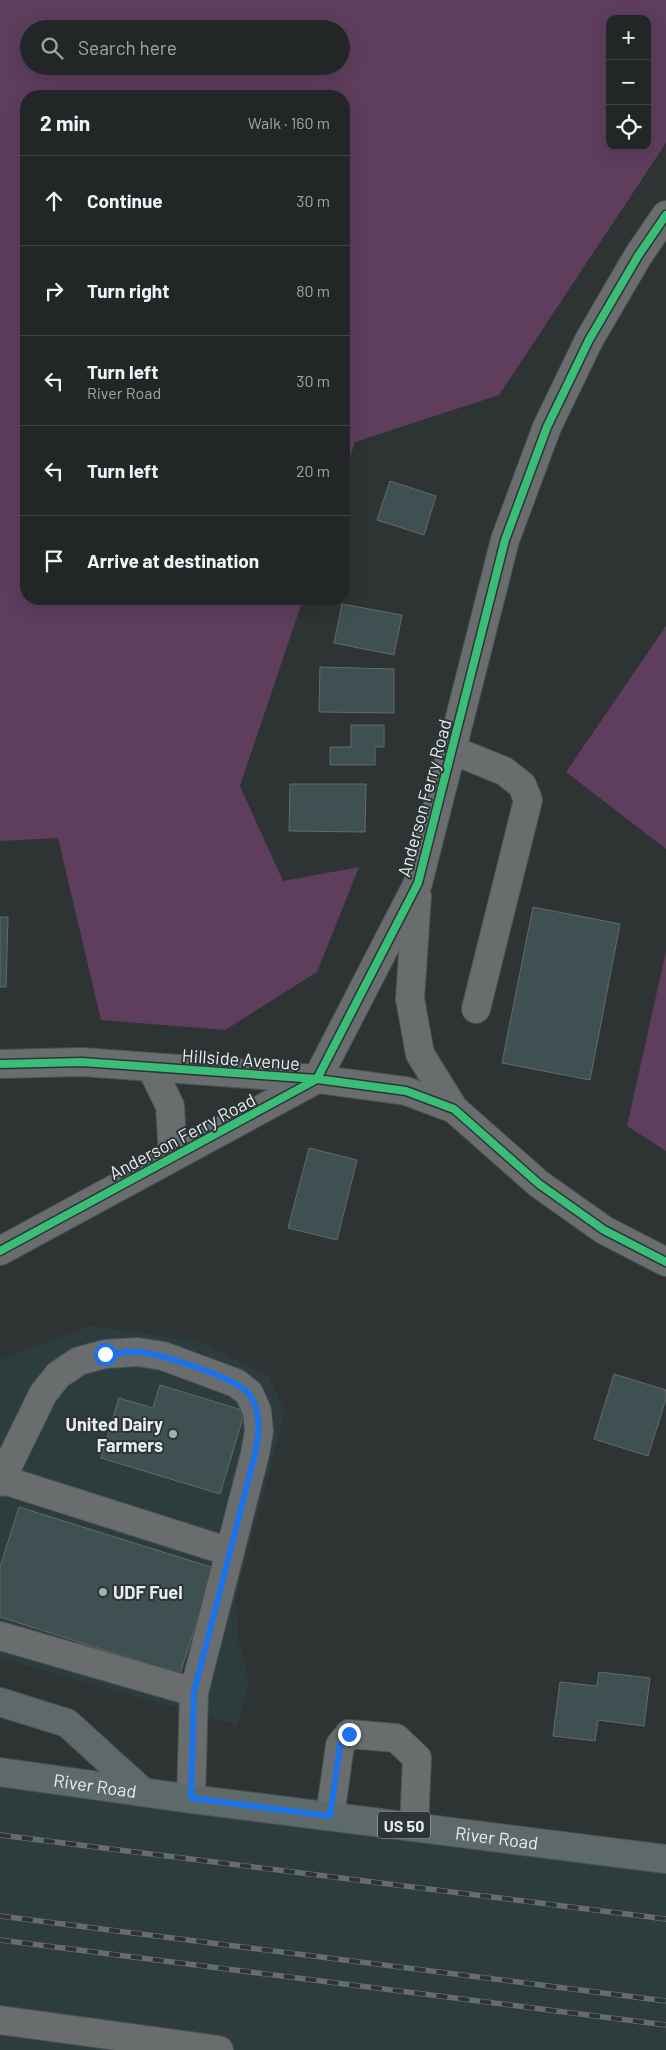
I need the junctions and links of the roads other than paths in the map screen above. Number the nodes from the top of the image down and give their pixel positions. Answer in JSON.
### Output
{"nodes":[{"id":1,"x":666,"y":215,"type":"edge"},
{"id":2,"x":452,"y":750,"type":"junction"},
{"id":3,"x":418,"y":884,"type":"junction"},
{"id":4,"x":476,"y":1009,"type":"dead end"},
{"id":5,"x":0,"y":1064,"type":"edge"},
{"id":6,"x":151,"y":1067,"type":"junction"},
{"id":7,"x":318,"y":1079,"type":"junction"},
{"id":8,"x":454,"y":1109,"type":"junction"},
{"id":9,"x":173,"y":1157,"type":"junction"},
{"id":10,"x":0,"y":1251,"type":"edge"},
{"id":11,"x":666,"y":1262,"type":"edge"},
{"id":12,"x":1,"y":1481,"type":"edge"},
{"id":13,"x":230,"y":1552,"type":"junction"},
{"id":14,"x":0,"y":1636,"type":"edge"},
{"id":15,"x":194,"y":1692,"type":"junction"},
{"id":16,"x":0,"y":1702,"type":"edge"},
{"id":17,"x":0,"y":1772,"type":"edge"},
{"id":18,"x":143,"y":1792,"type":"junction"},
{"id":19,"x":191,"y":1798,"type":"junction"},
{"id":20,"x":330,"y":1816,"type":"junction"},
{"id":21,"x":414,"y":1827,"type":"junction"},
{"id":22,"x":666,"y":1859,"type":"edge"},
{"id":23,"x":0,"y":2020,"type":"edge"},
{"id":24,"x":218,"y":2050,"type":"edge"}],
"edges":[{"from":1,"to":2,"type":"street","name":"Anderson Ferry Road"},
{"from":2,"to":3,"type":"street","name":"Anderson Ferry Road"},
{"from":2,"to":4,"type":"street"},
{"from":3,"to":7,"type":"street","name":"Anderson Ferry Road"},
{"from":3,"to":8,"type":"street"},
{"from":5,"to":6,"type":"street","name":"Hillside Avenue"},
{"from":6,"to":7,"type":"street","name":"Hillside Avenue"},
{"from":6,"to":9,"type":"street"},
{"from":7,"to":8,"type":"street","name":"Hillside Avenue"},
{"from":7,"to":9,"type":"street","name":"Anderson Ferry Road"},
{"from":8,"to":11,"type":"street","name":"Hillside Avenue"},
{"from":9,"to":10,"type":"street","name":"Anderson Ferry Road"},
{"from":12,"to":13,"type":"street"},
{"from":12,"to":13,"type":"street"},
{"from":13,"to":15,"type":"street"},
{"from":14,"to":15,"type":"street"},
{"from":15,"to":19,"type":"street"},
{"from":16,"to":18,"type":"main road"},
{"from":17,"to":18,"type":"main road","name":"River Road","number":"US 50"},
{"from":18,"to":19,"type":"main road","name":"River Road","number":"US 50"},
{"from":19,"to":20,"type":"main road","name":"River Road","number":"US 50"},
{"from":20,"to":21,"type":"main road","name":"River Road","number":"US 50"},
{"from":20,"to":21,"type":"street"},
{"from":21,"to":22,"type":"main road","name":"River Road","number":"US 50"},
{"from":23,"to":24,"type":"street"}]}
